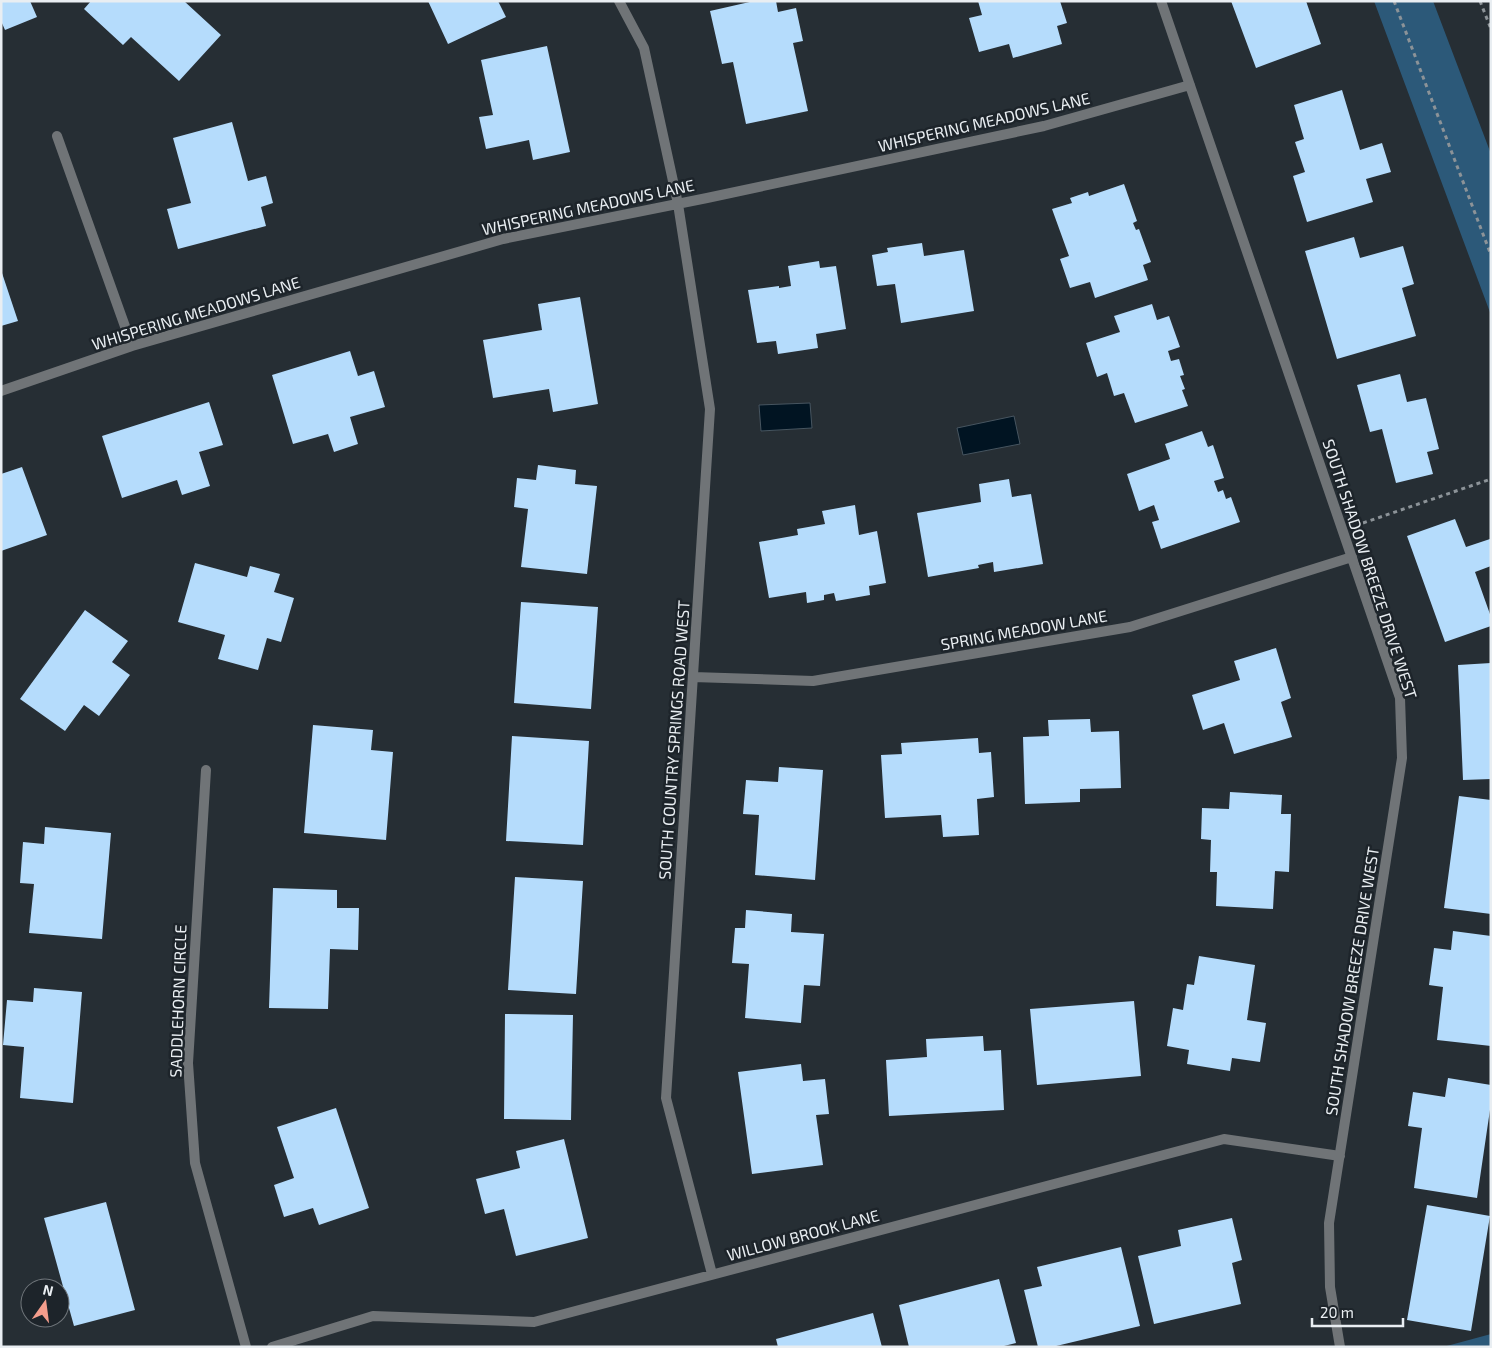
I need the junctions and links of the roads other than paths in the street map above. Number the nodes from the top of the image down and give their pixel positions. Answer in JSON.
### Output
{"nodes":[{"id":1,"x":619,"y":1,"type":"edge"},
{"id":2,"x":1161,"y":1,"type":"edge"},
{"id":3,"x":1190,"y":85,"type":"junction"},
{"id":4,"x":57,"y":136,"type":"dead end"},
{"id":5,"x":678,"y":204,"type":"junction"},
{"id":6,"x":132,"y":346,"type":"junction"},
{"id":7,"x":1,"y":391,"type":"edge"},
{"id":8,"x":1352,"y":557,"type":"junction"},
{"id":9,"x":693,"y":677,"type":"junction"},
{"id":10,"x":206,"y":770,"type":"dead end"},
{"id":11,"x":1340,"y":1156,"type":"junction"},
{"id":12,"x":712,"y":1274,"type":"junction"},
{"id":13,"x":246,"y":1347,"type":"edge"},
{"id":14,"x":272,"y":1347,"type":"edge"},
{"id":15,"x":1340,"y":1347,"type":"edge"}],
"edges":[{"from":1,"to":5,"type":"street","name":"SOUTH COUNTRY SPRINGS ROAD WEST"},
{"from":2,"to":3,"type":"street","name":"SOUTH SHADOW BREEZE DRIVE WEST"},
{"from":3,"to":5,"type":"street","name":"WHISPERING MEADOWS LANE"},
{"from":3,"to":8,"type":"street","name":"SOUTH SHADOW BREEZE DRIVE WEST"},
{"from":4,"to":6,"type":"street"},
{"from":5,"to":6,"type":"street","name":"WHISPERING MEADOWS LANE"},
{"from":5,"to":9,"type":"street","name":"SOUTH COUNTRY SPRINGS ROAD WEST"},
{"from":6,"to":7,"type":"street","name":"WHISPERING MEADOWS LANE"},
{"from":8,"to":9,"type":"street","name":"SPRING MEADOW LANE"},
{"from":8,"to":11,"type":"street","name":"SOUTH SHADOW BREEZE DRIVE WEST"},
{"from":9,"to":12,"type":"street","name":"SOUTH COUNTRY SPRINGS ROAD WEST"},
{"from":10,"to":13,"type":"street","name":"SADDLEHORN CIRCLE"},
{"from":11,"to":12,"type":"street","name":"WILLOW BROOK LANE"},
{"from":11,"to":15,"type":"street","name":"SOUTH SHADOW BREEZE DRIVE WEST"},
{"from":12,"to":14,"type":"street","name":"WILLOW BROOK LANE"}]}
